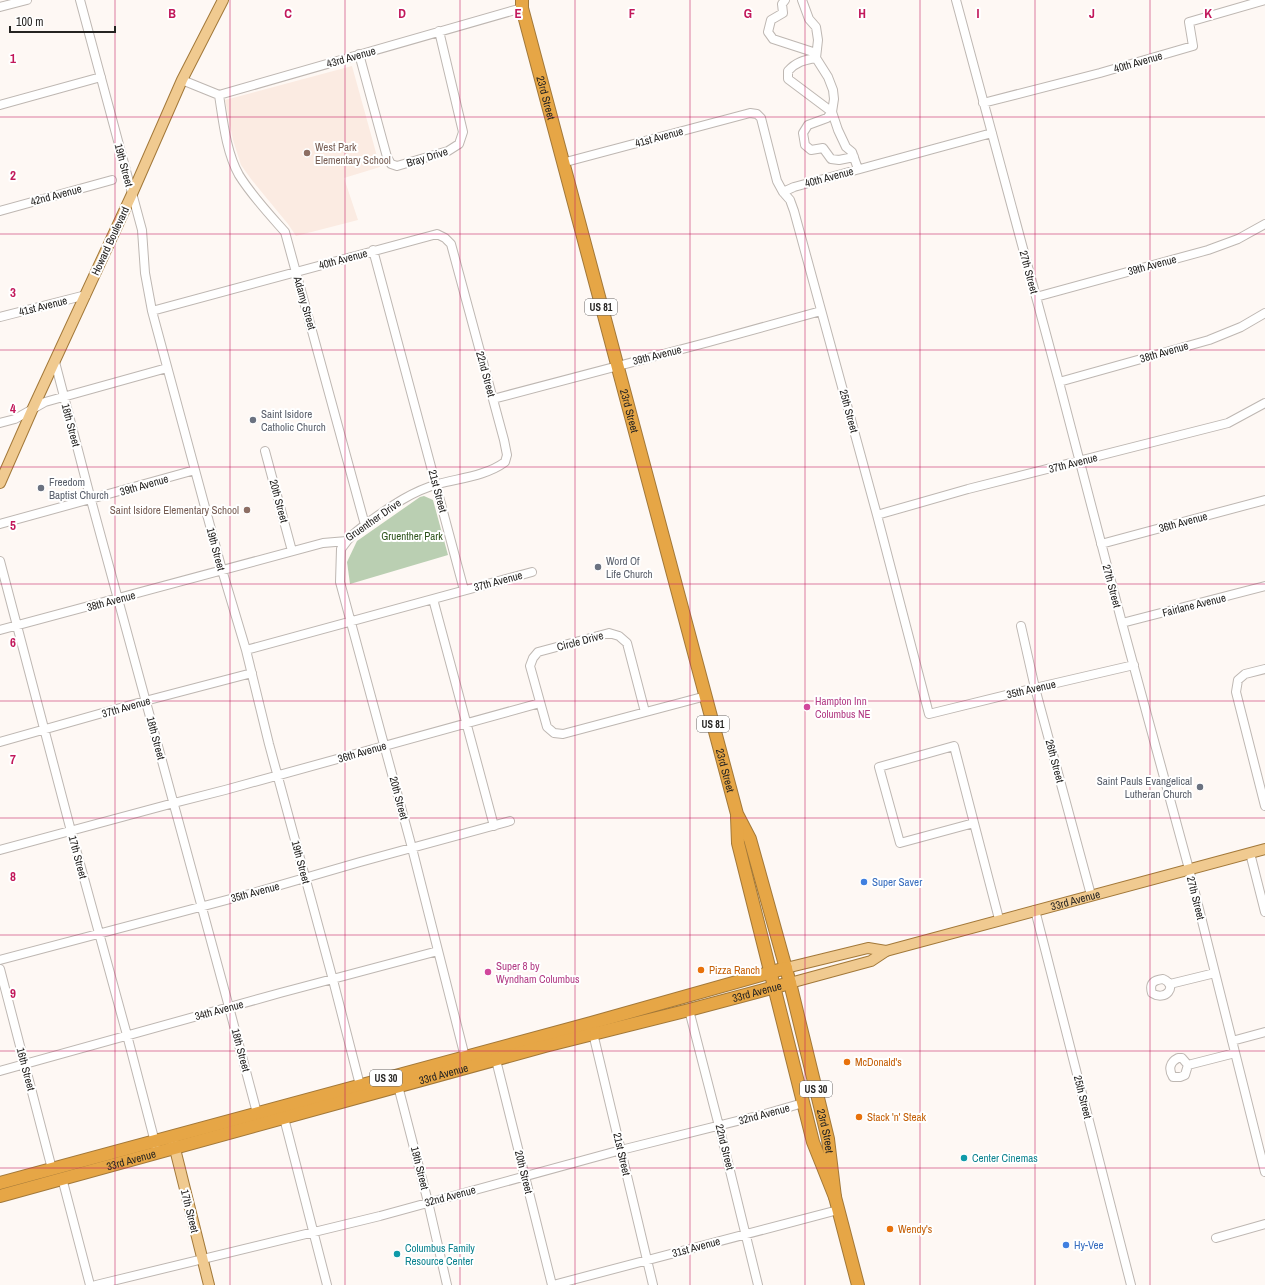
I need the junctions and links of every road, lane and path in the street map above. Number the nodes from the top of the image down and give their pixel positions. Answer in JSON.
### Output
{"nodes":[{"id":1,"x":27,"y":0,"type":"edge"},
{"id":2,"x":80,"y":0,"type":"edge"},
{"id":3,"x":223,"y":0,"type":"edge"},
{"id":4,"x":785,"y":0,"type":"edge"},
{"id":5,"x":802,"y":0,"type":"edge"},
{"id":6,"x":958,"y":0,"type":"edge"},
{"id":7,"x":1265,"y":0,"type":"edge"},
{"id":8,"x":520,"y":3,"type":"edge"},
{"id":9,"x":0,"y":7,"type":"edge"},
{"id":10,"x":439,"y":31,"type":"junction"},
{"id":11,"x":359,"y":54,"type":"junction"},
{"id":12,"x":816,"y":55,"type":"junction"},
{"id":13,"x":101,"y":77,"type":"junction"},
{"id":14,"x":182,"y":80,"type":"junction"},
{"id":15,"x":218,"y":95,"type":"junction"},
{"id":16,"x":983,"y":103,"type":"junction"},
{"id":17,"x":0,"y":105,"type":"edge"},
{"id":18,"x":832,"y":112,"type":"junction"},
{"id":19,"x":757,"y":114,"type":"joint"},
{"id":20,"x":992,"y":133,"type":"junction"},
{"id":21,"x":854,"y":157,"type":"junction"},
{"id":22,"x":562,"y":163,"type":"junction"},
{"id":23,"x":858,"y":169,"type":"junction"},
{"id":24,"x":112,"y":180,"type":"dead end"},
{"id":25,"x":783,"y":192,"type":"junction"},
{"id":26,"x":132,"y":194,"type":"junction"},
{"id":27,"x":0,"y":210,"type":"edge"},
{"id":28,"x":1265,"y":224,"type":"edge"},
{"id":29,"x":373,"y":250,"type":"junction"},
{"id":30,"x":454,"y":255,"type":"joint"},
{"id":31,"x":296,"y":271,"type":"junction"},
{"id":32,"x":86,"y":295,"type":"junction"},
{"id":33,"x":1036,"y":297,"type":"junction"},
{"id":34,"x":821,"y":310,"type":"junction"},
{"id":35,"x":152,"y":311,"type":"junction"},
{"id":36,"x":1265,"y":313,"type":"edge"},
{"id":37,"x":0,"y":317,"type":"edge"},
{"id":38,"x":55,"y":362,"type":"junction"},
{"id":39,"x":617,"y":365,"type":"junction"},
{"id":40,"x":167,"y":368,"type":"junction"},
{"id":41,"x":1059,"y":382,"type":"junction"},
{"id":42,"x":64,"y":397,"type":"junction"},
{"id":43,"x":493,"y":399,"type":"junction"},
{"id":44,"x":1265,"y":403,"type":"edge"},
{"id":45,"x":33,"y":408,"type":"junction"},
{"id":46,"x":0,"y":423,"type":"edge"},
{"id":47,"x":265,"y":451,"type":"dead end"},
{"id":48,"x":1080,"y":461,"type":"junction"},
{"id":49,"x":195,"y":470,"type":"junction"},
{"id":50,"x":475,"y":474,"type":"joint"},
{"id":51,"x":0,"y":483,"type":"edge"},
{"id":52,"x":436,"y":484,"type":"junction"},
{"id":53,"x":91,"y":500,"type":"junction"},
{"id":54,"x":1265,"y":500,"type":"edge"},
{"id":55,"x":877,"y":515,"type":"junction"},
{"id":56,"x":0,"y":524,"type":"edge"},
{"id":57,"x":365,"y":525,"type":"junction"},
{"id":58,"x":347,"y":541,"type":"junction"},
{"id":59,"x":1101,"y":544,"type":"junction"},
{"id":60,"x":292,"y":551,"type":"junction"},
{"id":61,"x":0,"y":561,"type":"edge"},
{"id":62,"x":222,"y":570,"type":"junction"},
{"id":63,"x":532,"y":572,"type":"dead end"},
{"id":64,"x":1265,"y":586,"type":"edge"},
{"id":65,"x":464,"y":590,"type":"junction"},
{"id":66,"x":118,"y":599,"type":"junction"},
{"id":67,"x":433,"y":599,"type":"junction"},
{"id":68,"x":351,"y":621,"type":"junction"},
{"id":69,"x":1122,"y":623,"type":"junction"},
{"id":70,"x":17,"y":626,"type":"junction"},
{"id":71,"x":1021,"y":626,"type":"dead end"},
{"id":72,"x":0,"y":630,"type":"edge"},
{"id":73,"x":246,"y":650,"type":"junction"},
{"id":74,"x":1134,"y":665,"type":"junction"},
{"id":75,"x":1265,"y":669,"type":"edge"},
{"id":76,"x":252,"y":673,"type":"junction"},
{"id":77,"x":1035,"y":688,"type":"junction"},
{"id":78,"x":706,"y":696,"type":"junction"},
{"id":79,"x":146,"y":701,"type":"junction"},
{"id":80,"x":540,"y":702,"type":"junction"},
{"id":81,"x":645,"y":712,"type":"junction"},
{"id":82,"x":929,"y":714,"type":"joint"},
{"id":83,"x":466,"y":723,"type":"junction"},
{"id":84,"x":44,"y":730,"type":"junction"},
{"id":85,"x":0,"y":742,"type":"edge"},
{"id":86,"x":385,"y":745,"type":"junction"},
{"id":87,"x":278,"y":775,"type":"junction"},
{"id":88,"x":174,"y":803,"type":"junction"},
{"id":89,"x":1265,"y":806,"type":"edge"},
{"id":90,"x":737,"y":814,"type":"junction"},
{"id":91,"x":510,"y":821,"type":"dead end"},
{"id":92,"x":974,"y":823,"type":"junction"},
{"id":93,"x":494,"y":826,"type":"junction"},
{"id":94,"x":70,"y":830,"type":"junction"},
{"id":95,"x":412,"y":848,"type":"junction"},
{"id":96,"x":1265,"y":849,"type":"edge"},
{"id":97,"x":0,"y":850,"type":"edge"},
{"id":98,"x":1250,"y":853,"type":"junction"},
{"id":99,"x":1189,"y":869,"type":"junction"},
{"id":100,"x":305,"y":878,"type":"junction"},
{"id":101,"x":1091,"y":895,"type":"junction"},
{"id":102,"x":202,"y":906,"type":"junction"},
{"id":103,"x":1035,"y":910,"type":"junction"},
{"id":104,"x":1265,"y":912,"type":"edge"},
{"id":105,"x":1000,"y":919,"type":"junction"},
{"id":106,"x":98,"y":933,"type":"junction"},
{"id":107,"x":886,"y":950,"type":"junction"},
{"id":108,"x":438,"y":951,"type":"junction"},
{"id":109,"x":0,"y":960,"type":"edge"},
{"id":110,"x":786,"y":968,"type":"junction"},
{"id":111,"x":0,"y":969,"type":"edge"},
{"id":112,"x":771,"y":972,"type":"junction"},
{"id":113,"x":1215,"y":973,"type":"junction"},
{"id":114,"x":333,"y":980,"type":"junction"},
{"id":115,"x":790,"y":983,"type":"junction"},
{"id":116,"x":1170,"y":984,"type":"dead end"},
{"id":117,"x":775,"y":987,"type":"junction"},
{"id":118,"x":229,"y":1007,"type":"junction"},
{"id":119,"x":689,"y":1010,"type":"junction"},
{"id":120,"x":592,"y":1028,"type":"junction"},
{"id":121,"x":1265,"y":1032,"type":"edge"},
{"id":122,"x":128,"y":1035,"type":"junction"},
{"id":123,"x":1232,"y":1041,"type":"junction"},
{"id":124,"x":1235,"y":1053,"type":"junction"},
{"id":125,"x":466,"y":1057,"type":"junction"},
{"id":126,"x":496,"y":1060,"type":"junction"},
{"id":127,"x":24,"y":1064,"type":"junction"},
{"id":128,"x":1188,"y":1065,"type":"dead end"},
{"id":129,"x":0,"y":1071,"type":"edge"},
{"id":130,"x":397,"y":1081,"type":"junction"},
{"id":131,"x":361,"y":1091,"type":"junction"},
{"id":132,"x":803,"y":1103,"type":"junction"},
{"id":133,"x":257,"y":1113,"type":"junction"},
{"id":134,"x":284,"y":1118,"type":"junction"},
{"id":135,"x":719,"y":1126,"type":"junction"},
{"id":136,"x":173,"y":1142,"type":"junction"},
{"id":137,"x":156,"y":1147,"type":"junction"},
{"id":138,"x":622,"y":1150,"type":"junction"},
{"id":139,"x":52,"y":1169,"type":"junction"},
{"id":140,"x":1265,"y":1172,"type":"edge"},
{"id":141,"x":526,"y":1176,"type":"junction"},
{"id":142,"x":62,"y":1178,"type":"junction"},
{"id":143,"x":0,"y":1183,"type":"edge"},
{"id":144,"x":0,"y":1196,"type":"edge"},
{"id":145,"x":834,"y":1197,"type":"junction"},
{"id":146,"x":428,"y":1202,"type":"junction"},
{"id":147,"x":838,"y":1210,"type":"junction"},
{"id":148,"x":1265,"y":1224,"type":"edge"},
{"id":149,"x":314,"y":1232,"type":"junction"},
{"id":150,"x":746,"y":1234,"type":"junction"},
{"id":151,"x":1216,"y":1238,"type":"dead end"},
{"id":152,"x":202,"y":1259,"type":"junction"},
{"id":153,"x":647,"y":1260,"type":"junction"},
{"id":154,"x":90,"y":1285,"type":"edge"},
{"id":155,"x":96,"y":1285,"type":"edge"},
{"id":156,"x":209,"y":1285,"type":"edge"},
{"id":157,"x":327,"y":1285,"type":"edge"},
{"id":158,"x":447,"y":1285,"type":"edge"},
{"id":159,"x":553,"y":1285,"type":"edge"},
{"id":160,"x":653,"y":1285,"type":"edge"},
{"id":161,"x":758,"y":1285,"type":"edge"},
{"id":162,"x":858,"y":1285,"type":"edge"},
{"id":163,"x":1131,"y":1285,"type":"edge"}],
"edges":[{"from":1,"to":9,"type":"street"},
{"from":2,"to":13,"type":"street","name":"19th Street"},
{"from":3,"to":14,"type":"main road","name":"Howard Boulevard"},
{"from":4,"to":12,"type":"street"},
{"from":5,"to":12,"type":"street"},
{"from":6,"to":16,"type":"street","name":"27th Street"},
{"from":7,"to":16,"type":"street","name":"40th Avenue"},
{"from":8,"to":10,"type":"street","name":"43rd Avenue"},
{"from":8,"to":22,"type":"highway","name":"23rd Street","number":"US 81"},
{"from":10,"to":11,"type":"street","name":"43rd Avenue"},
{"from":10,"to":11,"type":"street","name":"Bray Drive"},
{"from":11,"to":15,"type":"street","name":"43rd Avenue"},
{"from":12,"to":18,"type":"street"},
{"from":12,"to":18,"type":"street"},
{"from":13,"to":17,"type":"street"},
{"from":13,"to":26,"type":"street","name":"19th Street"},
{"from":14,"to":15,"type":"street"},
{"from":14,"to":26,"type":"main road","name":"Howard Boulevard"},
{"from":15,"to":31,"type":"street","name":"Adamy Street"},
{"from":16,"to":20,"type":"street","name":"27th Street"},
{"from":18,"to":21,"type":"street"},
{"from":18,"to":21,"type":"street"},
{"from":19,"to":22,"type":"street","name":"41st Avenue"},
{"from":19,"to":25,"type":"street","name":"25th Street"},
{"from":20,"to":23,"type":"street","name":"40th Avenue"},
{"from":20,"to":33,"type":"street","name":"27th Street"},
{"from":21,"to":23,"type":"street"},
{"from":22,"to":39,"type":"highway","name":"23rd Street","number":"US 81"},
{"from":23,"to":25,"type":"street","name":"40th Avenue"},
{"from":24,"to":27,"type":"street","name":"42nd Avenue"},
{"from":25,"to":34,"type":"street","name":"25th Street"},
{"from":26,"to":32,"type":"main road","name":"Howard Boulevard"},
{"from":26,"to":35,"type":"street","name":"19th Street"},
{"from":28,"to":33,"type":"street","name":"39th Avenue"},
{"from":29,"to":30,"type":"street","name":"40th Avenue"},
{"from":29,"to":31,"type":"street","name":"40th Avenue"},
{"from":29,"to":52,"type":"street","name":"21st Street"},
{"from":30,"to":43,"type":"street","name":"22nd Street"},
{"from":31,"to":35,"type":"street","name":"40th Avenue"},
{"from":31,"to":57,"type":"street","name":"Adamy Street"},
{"from":32,"to":37,"type":"street","name":"41st Avenue"},
{"from":32,"to":38,"type":"main road","name":"Howard Boulevard"},
{"from":33,"to":41,"type":"street","name":"27th Street"},
{"from":34,"to":39,"type":"street","name":"39th Avenue"},
{"from":34,"to":55,"type":"street","name":"25th Street"},
{"from":35,"to":40,"type":"street","name":"19th Street"},
{"from":36,"to":41,"type":"street","name":"38th Avenue"},
{"from":38,"to":42,"type":"street","name":"18th Street"},
{"from":38,"to":45,"type":"main road","name":"Howard Boulevard"},
{"from":39,"to":43,"type":"street","name":"39th Avenue"},
{"from":39,"to":78,"type":"highway","name":"23rd Street","number":"US 81"},
{"from":40,"to":42,"type":"street"},
{"from":40,"to":49,"type":"street","name":"19th Street"},
{"from":41,"to":48,"type":"street","name":"27th Street"},
{"from":42,"to":45,"type":"street"},
{"from":42,"to":53,"type":"street","name":"18th Street"},
{"from":43,"to":50,"type":"street","name":"22nd Street"},
{"from":44,"to":48,"type":"street","name":"37th Avenue"},
{"from":45,"to":46,"type":"street"},
{"from":45,"to":51,"type":"main road","name":"Howard Boulevard"},
{"from":47,"to":60,"type":"street","name":"20th Street"},
{"from":48,"to":55,"type":"street","name":"37th Avenue"},
{"from":48,"to":59,"type":"street","name":"27th Street"},
{"from":49,"to":53,"type":"street","name":"39th Avenue"},
{"from":49,"to":62,"type":"street","name":"19th Street"},
{"from":50,"to":52,"type":"street","name":"Gruenther Drive"},
{"from":52,"to":57,"type":"street","name":"Gruenther Drive"},
{"from":52,"to":65,"type":"street","name":"21st Street"},
{"from":53,"to":56,"type":"street","name":"39th Avenue"},
{"from":53,"to":66,"type":"street","name":"18th Street"},
{"from":54,"to":59,"type":"street","name":"36th Avenue"},
{"from":55,"to":82,"type":"street","name":"25th Street"},
{"from":57,"to":58,"type":"street","name":"Gruenther Drive"},
{"from":58,"to":60,"type":"street","name":"Gruenther Drive"},
{"from":58,"to":68,"type":"street","name":"20th Street"},
{"from":59,"to":69,"type":"street","name":"27th Street"},
{"from":60,"to":62,"type":"street","name":"Gruenther Drive"},
{"from":61,"to":70,"type":"street","name":"17th Street"},
{"from":62,"to":66,"type":"street","name":"38th Avenue"},
{"from":62,"to":73,"type":"street","name":"19th Street"},
{"from":63,"to":65,"type":"street","name":"37th Avenue"},
{"from":64,"to":69,"type":"street","name":"Fairlane Avenue"},
{"from":65,"to":67,"type":"street"},
{"from":66,"to":70,"type":"street","name":"38th Avenue"},
{"from":66,"to":79,"type":"street","name":"18th Street"},
{"from":67,"to":68,"type":"street"},
{"from":67,"to":83,"type":"street"},
{"from":68,"to":73,"type":"street"},
{"from":68,"to":86,"type":"street","name":"20th Street"},
{"from":69,"to":74,"type":"street","name":"27th Street"},
{"from":70,"to":72,"type":"street","name":"38th Avenue"},
{"from":70,"to":84,"type":"street","name":"17th Street"},
{"from":71,"to":77,"type":"street","name":"26th Street"},
{"from":73,"to":76,"type":"street","name":"19th Street"},
{"from":74,"to":77,"type":"street","name":"35th Avenue"},
{"from":74,"to":99,"type":"street","name":"27th Street"},
{"from":75,"to":89,"type":"street"},
{"from":76,"to":79,"type":"street","name":"37th Avenue"},
{"from":76,"to":87,"type":"street","name":"19th Street"},
{"from":77,"to":82,"type":"street","name":"35th Avenue"},
{"from":77,"to":101,"type":"street","name":"26th Street"},
{"from":78,"to":81,"type":"street"},
{"from":78,"to":90,"type":"highway","name":"23rd Street","number":"US 81"},
{"from":79,"to":84,"type":"street","name":"37th Avenue"},
{"from":79,"to":88,"type":"street","name":"18th Street"},
{"from":80,"to":81,"type":"street"},
{"from":80,"to":81,"type":"street","name":"Circle Drive"},
{"from":80,"to":83,"type":"street","name":"36th Avenue"},
{"from":83,"to":86,"type":"street","name":"36th Avenue"},
{"from":83,"to":93,"type":"street"},
{"from":84,"to":85,"type":"street","name":"37th Avenue"},
{"from":84,"to":94,"type":"street","name":"17th Street"},
{"from":86,"to":87,"type":"street","name":"36th Avenue"},
{"from":86,"to":95,"type":"street","name":"20th Street"},
{"from":87,"to":88,"type":"street","name":"36th Avenue"},
{"from":87,"to":100,"type":"street","name":"19th Street"},
{"from":88,"to":94,"type":"street","name":"36th Avenue"},
{"from":88,"to":102,"type":"street","name":"18th Street"},
{"from":90,"to":110,"type":"highway","name":"23rd Street","number":"US 81"},
{"from":90,"to":112,"type":"highway","name":"23rd Street","number":"US 81"},
{"from":91,"to":93,"type":"street","name":"35th Avenue"},
{"from":92,"to":92,"type":"street"},
{"from":92,"to":105,"type":"street"},
{"from":93,"to":95,"type":"street","name":"35th Avenue"},
{"from":94,"to":97,"type":"street","name":"36th Avenue"},
{"from":94,"to":106,"type":"street","name":"17th Street"},
{"from":95,"to":100,"type":"street","name":"35th Avenue"},
{"from":95,"to":108,"type":"street","name":"20th Street"},
{"from":96,"to":98,"type":"main road","name":"33rd Avenue"},
{"from":98,"to":99,"type":"main road","name":"33rd Avenue"},
{"from":98,"to":104,"type":"street"},
{"from":99,"to":101,"type":"main road","name":"33rd Avenue"},
{"from":99,"to":113,"type":"street","name":"27th Street"},
{"from":100,"to":102,"type":"street","name":"35th Avenue"},
{"from":100,"to":114,"type":"street","name":"19th Street"},
{"from":101,"to":103,"type":"main road","name":"33rd Avenue"},
{"from":102,"to":106,"type":"street","name":"35th Avenue"},
{"from":102,"to":118,"type":"street","name":"18th Street"},
{"from":103,"to":105,"type":"main road","name":"33rd Avenue"},
{"from":103,"to":163,"type":"street","name":"25th Street"},
{"from":105,"to":107,"type":"main road","name":"33rd Avenue"},
{"from":106,"to":109,"type":"street","name":"35th Avenue"},
{"from":106,"to":122,"type":"street","name":"17th Street"},
{"from":107,"to":110,"type":"main road","name":"33rd Avenue"},
{"from":107,"to":115,"type":"main road","name":"33rd Avenue"},
{"from":108,"to":114,"type":"street","name":"34th Avenue"},
{"from":108,"to":125,"type":"street","name":"20th Street"},
{"from":110,"to":112,"type":"highway","name":"33rd Avenue","number":"US 30"},
{"from":110,"to":115,"type":"highway","name":"23rd Street","number":"US 30"},
{"from":111,"to":127,"type":"street","name":"16th Street"},
{"from":112,"to":117,"type":"highway","name":"23rd Street","number":"US 81"},
{"from":112,"to":120,"type":"highway","name":"33rd Avenue","number":"US 30"},
{"from":113,"to":116,"type":"street"},
{"from":113,"to":123,"type":"street","name":"27th Street"},
{"from":114,"to":118,"type":"street","name":"34th Avenue"},
{"from":114,"to":131,"type":"street","name":"19th Street"},
{"from":115,"to":117,"type":"highway","name":"33rd Avenue","number":"US 30"},
{"from":115,"to":145,"type":"highway","name":"23rd Street","number":"US 30"},
{"from":117,"to":119,"type":"highway","name":"33rd Avenue","number":"US 30"},
{"from":117,"to":132,"type":"highway","name":"23rd Street","number":"US 30"},
{"from":118,"to":122,"type":"street","name":"34th Avenue"},
{"from":118,"to":133,"type":"street","name":"18th Street"},
{"from":119,"to":120,"type":"highway","name":"33rd Avenue","number":"US 30"},
{"from":119,"to":135,"type":"street","name":"22nd Street"},
{"from":120,"to":125,"type":"highway","name":"33rd Avenue","number":"US 30"},
{"from":120,"to":126,"type":"highway","name":"33rd Avenue","number":"US 30"},
{"from":120,"to":138,"type":"street","name":"21st Street"},
{"from":121,"to":123,"type":"street"},
{"from":122,"to":127,"type":"street","name":"34th Avenue"},
{"from":122,"to":137,"type":"street","name":"17th Street"},
{"from":123,"to":124,"type":"street","name":"27th Street"},
{"from":124,"to":128,"type":"street"},
{"from":124,"to":140,"type":"street","name":"27th Street"},
{"from":125,"to":130,"type":"highway","name":"33rd Avenue","number":"US 30"},
{"from":126,"to":130,"type":"highway","name":"33rd Avenue","number":"US 30"},
{"from":126,"to":141,"type":"street","name":"20th Street"},
{"from":127,"to":129,"type":"street","name":"34th Avenue"},
{"from":127,"to":139,"type":"street","name":"16th Street"},
{"from":130,"to":131,"type":"highway","name":"33rd Avenue","number":"US 30"},
{"from":130,"to":146,"type":"street","name":"19th Street"},
{"from":131,"to":133,"type":"highway","name":"33rd Avenue","number":"US 30"},
{"from":131,"to":134,"type":"highway","name":"33rd Avenue","number":"US 30"},
{"from":132,"to":135,"type":"street","name":"32nd Avenue"},
{"from":132,"to":145,"type":"highway","name":"23rd Street","number":"US 30"},
{"from":133,"to":136,"type":"highway","name":"33rd Avenue","number":"US 30"},
{"from":134,"to":136,"type":"highway","name":"33rd Avenue","number":"US 30"},
{"from":134,"to":149,"type":"street"},
{"from":135,"to":138,"type":"street","name":"32nd Avenue"},
{"from":135,"to":150,"type":"street","name":"22nd Street"},
{"from":136,"to":137,"type":"highway","name":"33rd Avenue","number":"US 30"},
{"from":136,"to":152,"type":"main road","name":"17th Street"},
{"from":137,"to":139,"type":"highway","name":"33rd Avenue","number":"US 30"},
{"from":137,"to":142,"type":"highway","name":"33rd Avenue","number":"US 30"},
{"from":138,"to":141,"type":"street","name":"32nd Avenue"},
{"from":138,"to":153,"type":"street","name":"21st Street"},
{"from":139,"to":143,"type":"highway","name":"33rd Avenue","number":"US 30"},
{"from":141,"to":146,"type":"street","name":"32nd Avenue"},
{"from":141,"to":159,"type":"street","name":"20th Street"},
{"from":142,"to":144,"type":"highway","name":"33rd Avenue","number":"US 30"},
{"from":142,"to":154,"type":"street"},
{"from":145,"to":147,"type":"highway","name":"23rd Street","number":"US 30"},
{"from":146,"to":149,"type":"street","name":"32nd Avenue"},
{"from":146,"to":158,"type":"street","name":"19th Street"},
{"from":147,"to":150,"type":"street","name":"31st Avenue"},
{"from":147,"to":162,"type":"highway","name":"23rd Street","number":"US 30"},
{"from":148,"to":151,"type":"street"},
{"from":149,"to":152,"type":"street","name":"32nd Avenue"},
{"from":149,"to":157,"type":"street"},
{"from":150,"to":153,"type":"street","name":"31st Avenue"},
{"from":150,"to":161,"type":"street","name":"22nd Street"},
{"from":152,"to":155,"type":"street","name":"32nd Avenue"},
{"from":152,"to":156,"type":"main road","name":"17th Street"},
{"from":153,"to":159,"type":"street","name":"31st Avenue"},
{"from":153,"to":160,"type":"street","name":"21st Street"}]}
